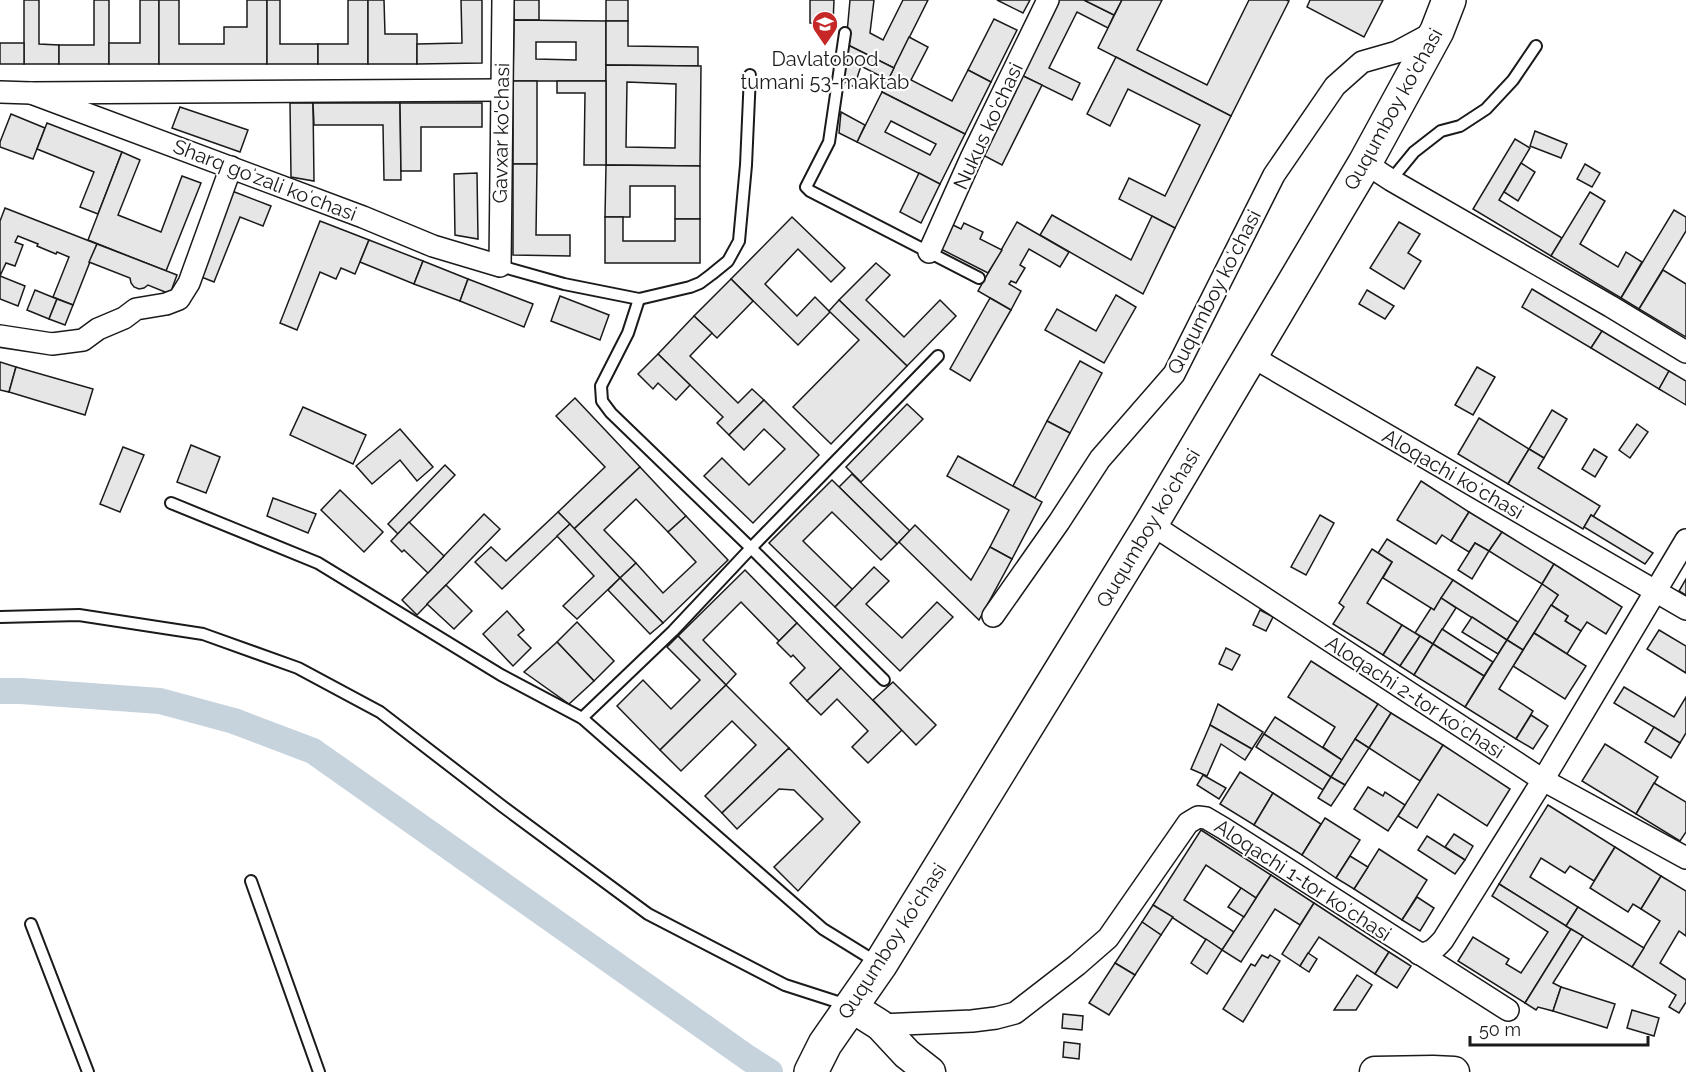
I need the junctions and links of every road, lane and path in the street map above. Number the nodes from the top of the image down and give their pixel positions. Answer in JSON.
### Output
{"nodes":[{"id":1,"x":503,"y":0,"type":"edge"},
{"id":2,"x":1048,"y":0,"type":"edge"},
{"id":3,"x":1449,"y":0,"type":"edge"},
{"id":4,"x":1437,"y":31,"type":"junction"},
{"id":5,"x":845,"y":33,"type":"dead end"},
{"id":6,"x":1536,"y":46,"type":"dead end"},
{"id":7,"x":750,"y":75,"type":"dead end"},
{"id":8,"x":501,"y":90,"type":"junction"},
{"id":9,"x":0,"y":92,"type":"edge"},
{"id":10,"x":31,"y":93,"type":"junction"},
{"id":11,"x":1365,"y":163,"type":"junction"},
{"id":12,"x":231,"y":167,"type":"junction"},
{"id":13,"x":1391,"y":180,"type":"junction"},
{"id":14,"x":929,"y":252,"type":"junction"},
{"id":15,"x":500,"y":266,"type":"junction"},
{"id":16,"x":979,"y":278,"type":"dead end"},
{"id":17,"x":639,"y":300,"type":"junction"},
{"id":18,"x":0,"y":336,"type":"edge"},
{"id":19,"x":1686,"y":352,"type":"edge"},
{"id":20,"x":1251,"y":356,"type":"junction"},
{"id":21,"x":938,"y":357,"type":"dead end"},
{"id":22,"x":171,"y":503,"type":"dead end"},
{"id":23,"x":1151,"y":524,"type":"junction"},
{"id":24,"x":1686,"y":540,"type":"edge"},
{"id":25,"x":751,"y":548,"type":"junction"},
{"id":26,"x":1655,"y":591,"type":"junction"},
{"id":27,"x":1686,"y":609,"type":"edge"},
{"id":28,"x":993,"y":616,"type":"dead end"},
{"id":29,"x":0,"y":617,"type":"edge"},
{"id":30,"x":884,"y":680,"type":"dead end"},
{"id":31,"x":582,"y":718,"type":"junction"},
{"id":32,"x":1543,"y":780,"type":"junction"},
{"id":33,"x":1686,"y":858,"type":"edge"},
{"id":34,"x":251,"y":880,"type":"dead end"},
{"id":35,"x":31,"y":924,"type":"dead end"},
{"id":36,"x":1419,"y":954,"type":"junction"},
{"id":37,"x":880,"y":965,"type":"junction"},
{"id":38,"x":850,"y":1006,"type":"junction"},
{"id":39,"x":1508,"y":1010,"type":"dead end"},
{"id":40,"x":880,"y":1025,"type":"junction"},
{"id":41,"x":818,"y":1058,"type":"edge"},
{"id":42,"x":88,"y":1072,"type":"edge"},
{"id":43,"x":319,"y":1072,"type":"edge"},
{"id":44,"x":930,"y":1072,"type":"edge"},
{"id":45,"x":1375,"y":1072,"type":"edge"},
{"id":46,"x":1454,"y":1072,"type":"edge"}],
"edges":[{"from":1,"to":8,"type":"street","name":"Gavxar ko'chasi"},
{"from":2,"to":14,"type":"street","name":"Nukus ko'chasi"},
{"from":3,"to":4,"type":"main road","name":"Ququmboy ko'chasi"},
{"from":4,"to":11,"type":"main road","name":"Ququmboy ko'chasi"},
{"from":4,"to":28,"type":"street","name":"Ququmboy koʻchasi"},
{"from":5,"to":14,"type":"lane"},
{"from":6,"to":13,"type":"lane"},
{"from":7,"to":17,"type":"lane"},
{"from":8,"to":10,"type":"street","name":"Sharq goʻzali koʻchasi"},
{"from":8,"to":15,"type":"street","name":"Gavxar ko'chasi"},
{"from":9,"to":10,"type":"street","name":"Sharq goʻzali koʻchasi"},
{"from":10,"to":12,"type":"street","name":"Sharq goʻzali koʻchasi"},
{"from":11,"to":13,"type":"street"},
{"from":11,"to":20,"type":"main road","name":"Ququmboy ko'chasi"},
{"from":12,"to":15,"type":"street","name":"Sharq goʻzali koʻchasi"},
{"from":12,"to":18,"type":"street"},
{"from":13,"to":19,"type":"street"},
{"from":14,"to":16,"type":"lane"},
{"from":15,"to":17,"type":"lane"},
{"from":17,"to":25,"type":"lane"},
{"from":20,"to":23,"type":"main road","name":"Ququmboy ko'chasi"},
{"from":20,"to":26,"type":"street","name":"Aloqachi koʻchasi"},
{"from":21,"to":25,"type":"lane"},
{"from":22,"to":31,"type":"lane"},
{"from":23,"to":32,"type":"street","name":"Aloqachi 2-tor koʻchasi"},
{"from":23,"to":37,"type":"main road","name":"Ququmboy ko'chasi"},
{"from":24,"to":26,"type":"street"},
{"from":25,"to":30,"type":"lane"},
{"from":25,"to":31,"type":"lane"},
{"from":26,"to":27,"type":"street","name":"Aloqachi koʻchasi"},
{"from":26,"to":32,"type":"street"},
{"from":29,"to":38,"type":"lane"},
{"from":31,"to":37,"type":"lane"},
{"from":32,"to":33,"type":"street","name":"Aloqachi 2-tor koʻchasi"},
{"from":32,"to":36,"type":"street"},
{"from":34,"to":43,"type":"lane"},
{"from":35,"to":42,"type":"lane"},
{"from":36,"to":39,"type":"street","name":"Aloqachi 1-tor koʻchasi"},
{"from":36,"to":40,"type":"street","name":"Aloqachi 1-tor koʻchasi"},
{"from":37,"to":38,"type":"main road","name":"Ququmboy ko'chasi"},
{"from":38,"to":40,"type":"main road"},
{"from":38,"to":41,"type":"main road","name":"Ququmboy ko'chasi"},
{"from":40,"to":44,"type":"main road"},
{"from":45,"to":46,"type":"main road"}]}
